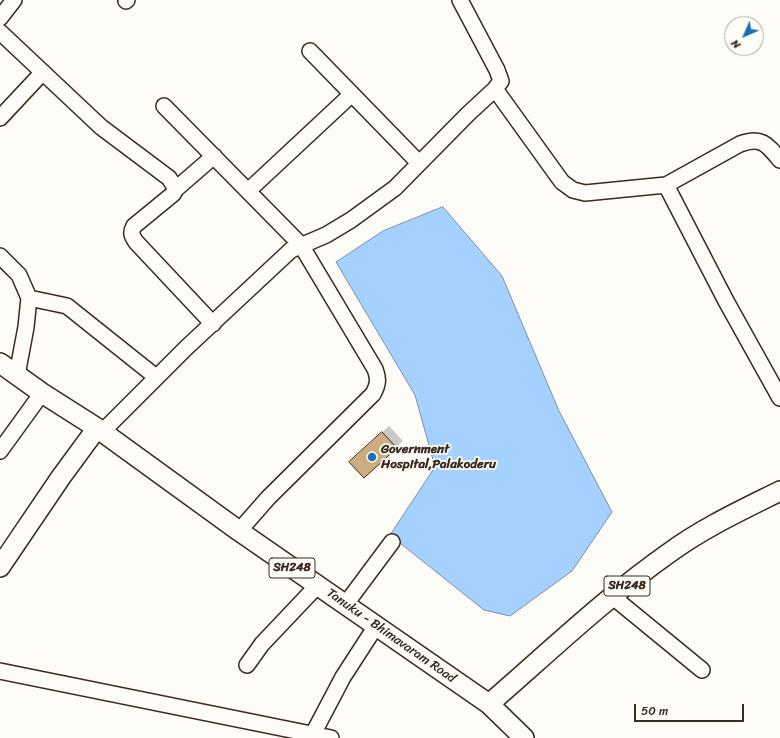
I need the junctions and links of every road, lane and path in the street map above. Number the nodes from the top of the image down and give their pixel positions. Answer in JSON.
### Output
{"nodes":[{"id":1,"x":14,"y":0,"type":"edge"},
{"id":2,"x":460,"y":0,"type":"edge"},
{"id":3,"x":0,"y":18,"type":"edge"},
{"id":4,"x":0,"y":32,"type":"edge"},
{"id":5,"x":310,"y":51,"type":"dead end"},
{"id":6,"x":43,"y":72,"type":"junction"},
{"id":7,"x":496,"y":89,"type":"junction"},
{"id":8,"x":352,"y":94,"type":"junction"},
{"id":9,"x":164,"y":106,"type":"dead end"},
{"id":10,"x":0,"y":118,"type":"edge"},
{"id":11,"x":214,"y":156,"type":"junction"},
{"id":12,"x":780,"y":160,"type":"edge"},
{"id":13,"x":419,"y":163,"type":"junction"},
{"id":14,"x":666,"y":184,"type":"junction"},
{"id":15,"x":176,"y":189,"type":"junction"},
{"id":16,"x":248,"y":191,"type":"junction"},
{"id":17,"x":301,"y":245,"type":"junction"},
{"id":18,"x":0,"y":256,"type":"edge"},
{"id":19,"x":29,"y":298,"type":"junction"},
{"id":20,"x":213,"y":324,"type":"junction"},
{"id":21,"x":0,"y":363,"type":"edge"},
{"id":22,"x":17,"y":375,"type":"junction"},
{"id":23,"x":156,"y":378,"type":"junction"},
{"id":24,"x":42,"y":393,"type":"junction"},
{"id":25,"x":780,"y":398,"type":"edge"},
{"id":26,"x":100,"y":430,"type":"junction"},
{"id":27,"x":0,"y":451,"type":"edge"},
{"id":28,"x":780,"y":491,"type":"edge"},
{"id":29,"x":239,"y":531,"type":"junction"},
{"id":30,"x":392,"y":542,"type":"dead end"},
{"id":31,"x":0,"y":567,"type":"edge"},
{"id":32,"x":317,"y":586,"type":"junction"},
{"id":33,"x":613,"y":597,"type":"junction"},
{"id":34,"x":345,"y":605,"type":"junction"},
{"id":35,"x":376,"y":626,"type":"junction"},
{"id":36,"x":247,"y":665,"type":"dead end"},
{"id":37,"x":702,"y":670,"type":"dead end"},
{"id":38,"x":0,"y":671,"type":"edge"},
{"id":39,"x":489,"y":704,"type":"junction"},
{"id":40,"x":313,"y":734,"type":"junction"},
{"id":41,"x":331,"y":738,"type":"edge"},
{"id":42,"x":524,"y":738,"type":"edge"}],
"edges":[{"from":1,"to":3,"type":"street"},
{"from":2,"to":7,"type":"street"},
{"from":4,"to":6,"type":"street"},
{"from":5,"to":8,"type":"street"},
{"from":6,"to":10,"type":"street"},
{"from":6,"to":15,"type":"street"},
{"from":7,"to":13,"type":"street"},
{"from":7,"to":14,"type":"street"},
{"from":8,"to":13,"type":"street"},
{"from":8,"to":16,"type":"street"},
{"from":9,"to":11,"type":"street"},
{"from":11,"to":15,"type":"street"},
{"from":11,"to":16,"type":"street"},
{"from":12,"to":14,"type":"street"},
{"from":13,"to":17,"type":"street"},
{"from":14,"to":25,"type":"street"},
{"from":15,"to":20,"type":"street"},
{"from":16,"to":17,"type":"street"},
{"from":17,"to":20,"type":"street"},
{"from":17,"to":29,"type":"street"},
{"from":18,"to":19,"type":"street"},
{"from":19,"to":22,"type":"street"},
{"from":19,"to":23,"type":"street"},
{"from":20,"to":23,"type":"street"},
{"from":21,"to":22,"type":"main road","name":"Tanuku - Bhimavaram Road"},
{"from":22,"to":24,"type":"main road","name":"Tanuku - Bhimavaram Road"},
{"from":23,"to":26,"type":"street"},
{"from":24,"to":26,"type":"main road","name":"Tanuku - Bhimavaram Road"},
{"from":24,"to":27,"type":"street"},
{"from":26,"to":29,"type":"main road","name":"Tanuku - Bhimavaram Road","number":"SH248"},
{"from":26,"to":31,"type":"main road"},
{"from":28,"to":33,"type":"main road","number":"SH248"},
{"from":29,"to":32,"type":"main road","name":"Tanuku - Bhimavaram Road","number":"SH248"},
{"from":30,"to":34,"type":"street"},
{"from":32,"to":34,"type":"main road","name":"Tanuku - Bhimavaram Road","number":"SH248"},
{"from":32,"to":36,"type":"street"},
{"from":33,"to":37,"type":"street"},
{"from":33,"to":39,"type":"main road","number":"SH248"},
{"from":34,"to":35,"type":"main road","name":"Tanuku - Bhimavaram Road","number":"SH248"},
{"from":35,"to":39,"type":"main road","name":"Tanuku - Bhimavaram Road","number":"SH248"},
{"from":35,"to":40,"type":"street"},
{"from":38,"to":40,"type":"street"},
{"from":39,"to":42,"type":"main road","name":"Tanuku - Bhimavaram Road"},
{"from":40,"to":41,"type":"street"}]}
